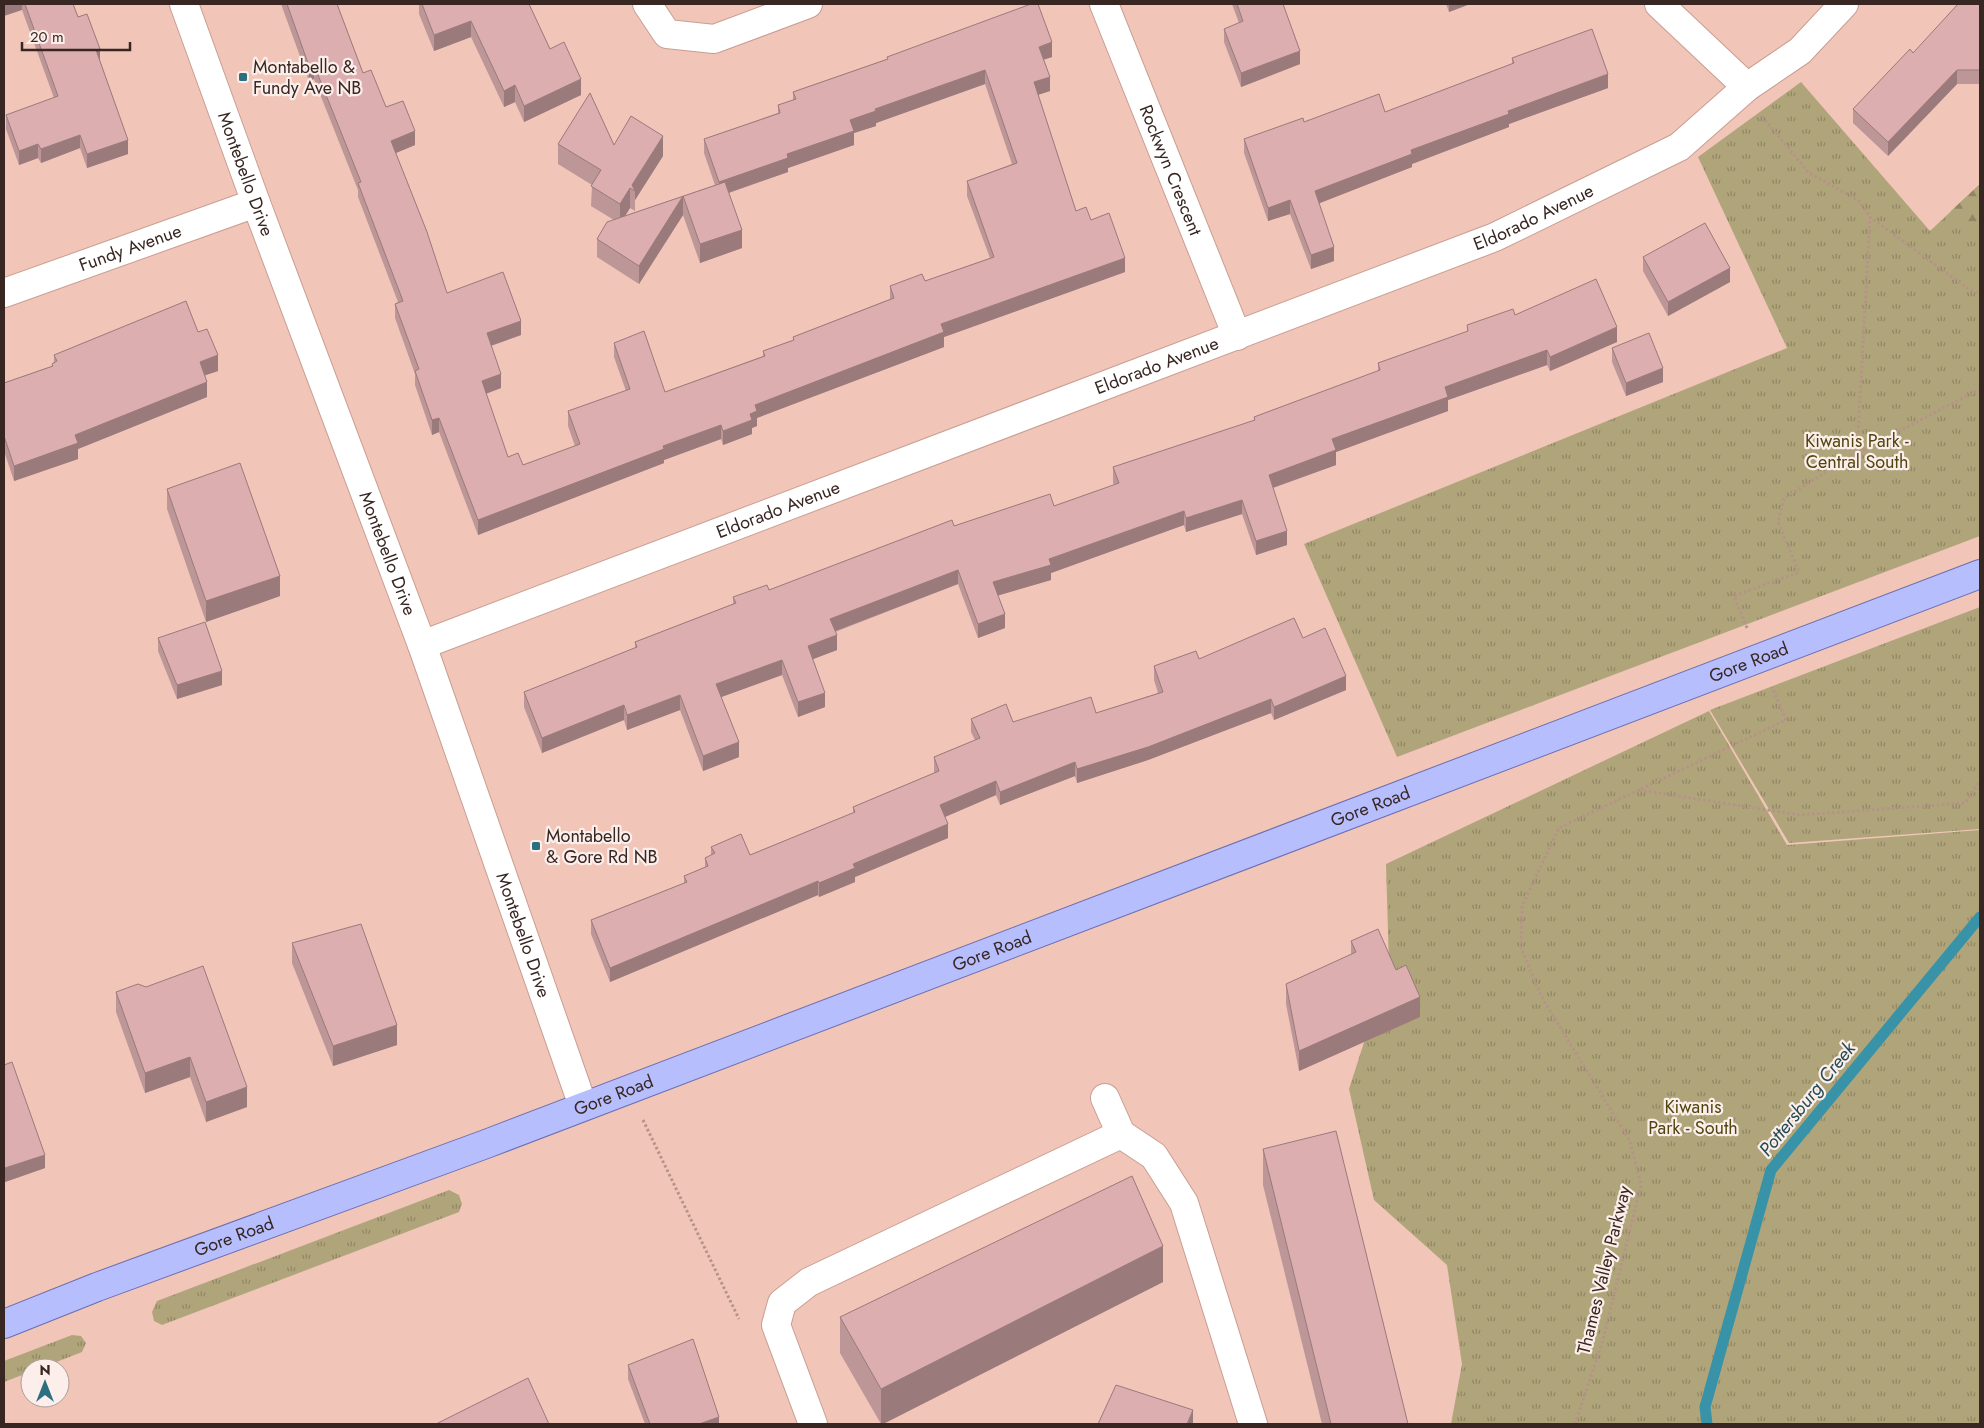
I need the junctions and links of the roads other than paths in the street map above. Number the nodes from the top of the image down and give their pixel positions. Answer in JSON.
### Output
{"nodes":[{"id":1,"x":184,"y":4,"type":"edge"},
{"id":2,"x":647,"y":4,"type":"edge"},
{"id":3,"x":808,"y":4,"type":"edge"},
{"id":4,"x":1104,"y":4,"type":"edge"},
{"id":5,"x":1659,"y":4,"type":"edge"},
{"id":6,"x":1844,"y":4,"type":"edge"},
{"id":7,"x":1747,"y":87,"type":"junction"},
{"id":8,"x":256,"y":203,"type":"junction"},
{"id":9,"x":4,"y":294,"type":"edge"},
{"id":10,"x":1237,"y":336,"type":"junction"},
{"id":11,"x":1980,"y":574,"type":"edge"},
{"id":12,"x":422,"y":646,"type":"junction"},
{"id":13,"x":1105,"y":1098,"type":"dead end"},
{"id":14,"x":583,"y":1106,"type":"junction"},
{"id":15,"x":1121,"y":1134,"type":"junction"},
{"id":16,"x":4,"y":1324,"type":"edge"},
{"id":17,"x":813,"y":1424,"type":"edge"},
{"id":18,"x":1253,"y":1424,"type":"edge"}],
"edges":[{"from":1,"to":8,"type":"street","name":"Montebello Drive"},
{"from":2,"to":3,"type":"street"},
{"from":4,"to":10,"type":"street","name":"Rockwyn Crescent"},
{"from":5,"to":7,"type":"street"},
{"from":6,"to":7,"type":"street","name":"Eldorado Avenue"},
{"from":7,"to":10,"type":"street","name":"Eldorado Avenue"},
{"from":8,"to":9,"type":"street","name":"Fundy Avenue"},
{"from":8,"to":12,"type":"street","name":"Montebello Drive"},
{"from":10,"to":12,"type":"street","name":"Eldorado Avenue"},
{"from":11,"to":14,"type":"main road","name":"Gore Road"},
{"from":12,"to":14,"type":"street","name":"Montebello Drive"},
{"from":13,"to":15,"type":"street"},
{"from":14,"to":16,"type":"main road","name":"Gore Road"},
{"from":15,"to":17,"type":"street"},
{"from":15,"to":18,"type":"street"}]}
